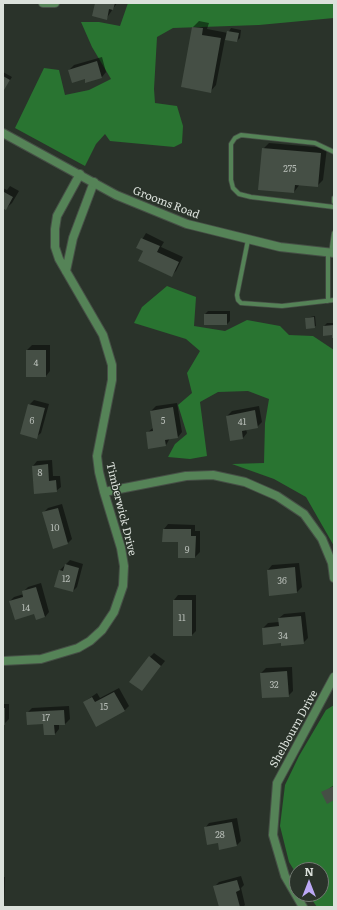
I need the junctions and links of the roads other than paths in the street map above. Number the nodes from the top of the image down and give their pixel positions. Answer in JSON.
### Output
{"nodes":[{"id":1,"x":43,"y":3,"type":"edge"},
{"id":2,"x":55,"y":3,"type":"edge"},
{"id":3,"x":3,"y":133,"type":"edge"},
{"id":4,"x":334,"y":152,"type":"edge"},
{"id":5,"x":80,"y":174,"type":"junction"},
{"id":6,"x":94,"y":182,"type":"junction"},
{"id":7,"x":334,"y":198,"type":"edge"},
{"id":8,"x":334,"y":202,"type":"edge"},
{"id":9,"x":334,"y":207,"type":"edge"},
{"id":10,"x":334,"y":233,"type":"edge"},
{"id":11,"x":248,"y":240,"type":"junction"},
{"id":12,"x":331,"y":253,"type":"edge"},
{"id":13,"x":66,"y":271,"type":"junction"},
{"id":14,"x":334,"y":300,"type":"edge"},
{"id":15,"x":328,"y":301,"type":"junction"},
{"id":16,"x":104,"y":492,"type":"junction"},
{"id":17,"x":334,"y":578,"type":"edge"},
{"id":18,"x":3,"y":661,"type":"edge"},
{"id":19,"x":334,"y":677,"type":"edge"},
{"id":20,"x":303,"y":907,"type":"edge"}],
"edges":[{"from":1,"to":2,"type":"street"},
{"from":3,"to":5,"type":"street","name":"Grooms Road"},
{"from":4,"to":9,"type":"lane"},
{"from":5,"to":6,"type":"street","name":"Grooms Road"},
{"from":5,"to":13,"type":"street","name":"Timberwick Drive"},
{"from":6,"to":11,"type":"street","name":"Grooms Road"},
{"from":6,"to":13,"type":"street"},
{"from":7,"to":8,"type":"lane"},
{"from":10,"to":12,"type":"lane"},
{"from":11,"to":12,"type":"street","name":"Grooms Road"},
{"from":11,"to":15,"type":"lane"},
{"from":12,"to":15,"type":"lane"},
{"from":13,"to":16,"type":"street","name":"Timberwick Drive"},
{"from":14,"to":15,"type":"lane"},
{"from":16,"to":17,"type":"street"},
{"from":16,"to":18,"type":"street","name":"Timberwick Drive"},
{"from":19,"to":20,"type":"street","name":"Shelbourn Drive"}]}
